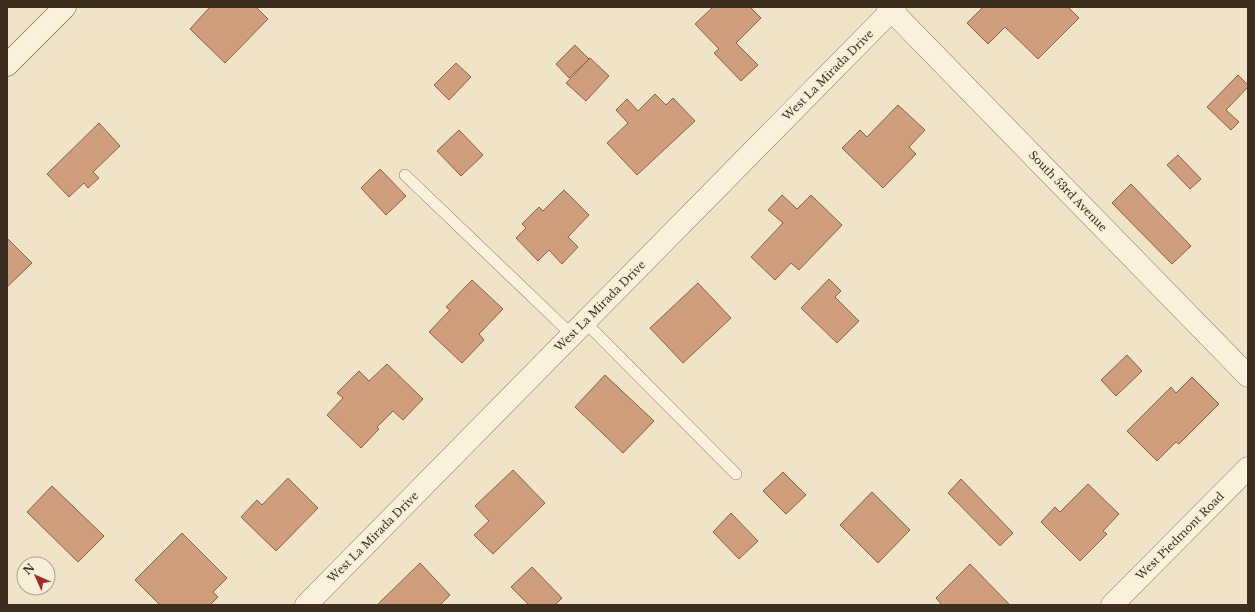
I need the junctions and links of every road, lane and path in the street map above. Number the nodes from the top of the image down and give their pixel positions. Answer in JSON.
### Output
{"nodes":[{"id":1,"x":65,"y":7,"type":"edge"},
{"id":2,"x":892,"y":8,"type":"edge"},
{"id":3,"x":7,"y":65,"type":"edge"},
{"id":4,"x":405,"y":175,"type":"dead end"},
{"id":5,"x":578,"y":328,"type":"junction"},
{"id":6,"x":1248,"y":376,"type":"edge"},
{"id":7,"x":1248,"y":468,"type":"edge"},
{"id":8,"x":736,"y":474,"type":"dead end"},
{"id":9,"x":306,"y":605,"type":"edge"},
{"id":10,"x":1112,"y":605,"type":"edge"}],
"edges":[{"from":1,"to":3,"type":"street"},
{"from":2,"to":5,"type":"street","name":"West La Mirada Drive"},
{"from":2,"to":6,"type":"street","name":"South 53rd Avenue"},
{"from":4,"to":5,"type":"lane"},
{"from":5,"to":8,"type":"lane"},
{"from":5,"to":9,"type":"street","name":"West La Mirada Drive"},
{"from":7,"to":10,"type":"street","name":"West Piedmont Road"}]}
